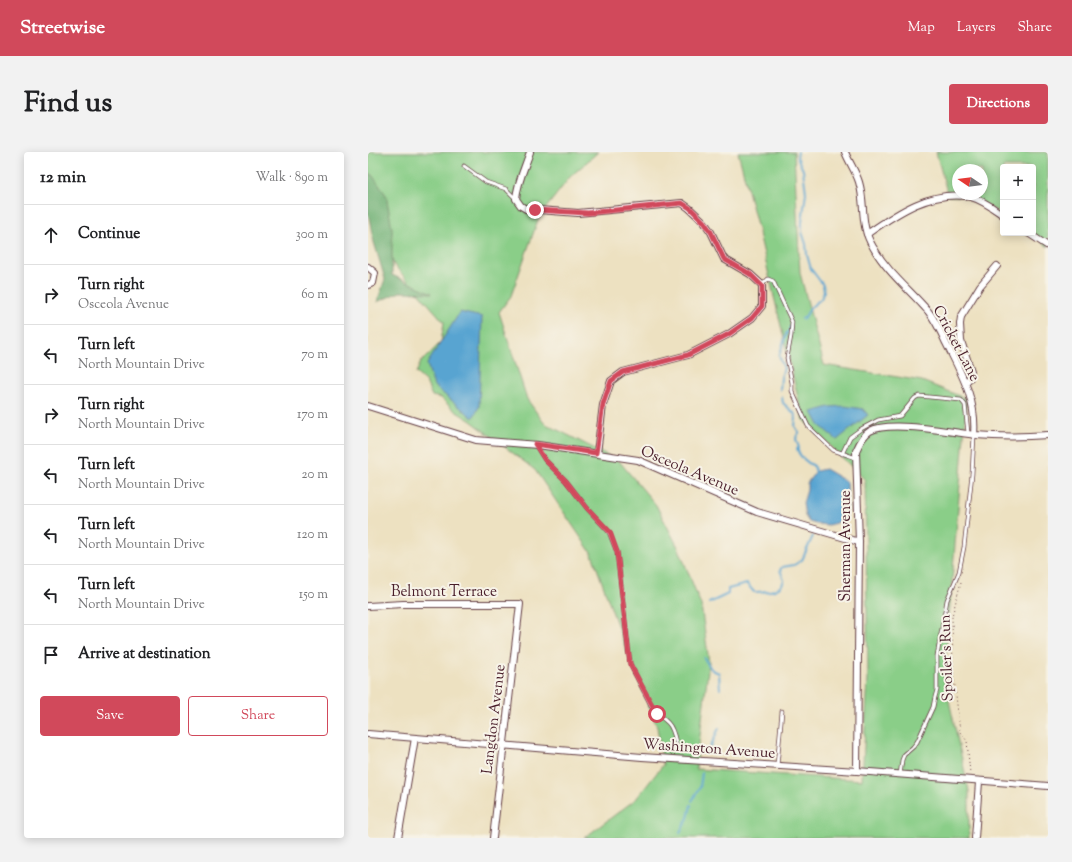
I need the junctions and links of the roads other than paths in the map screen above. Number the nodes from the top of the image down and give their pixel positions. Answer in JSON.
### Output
{"nodes":[{"id":1,"x":530,"y":152,"type":"edge"},
{"id":2,"x":845,"y":152,"type":"edge"},
{"id":3,"x":464,"y":166,"type":"dead end"},
{"id":4,"x":516,"y":199,"type":"junction"},
{"id":5,"x":1000,"y":213,"type":"edge"},
{"id":6,"x":867,"y":234,"type":"junction"},
{"id":7,"x":1033,"y":236,"type":"edge"},
{"id":8,"x":1048,"y":246,"type":"edge"},
{"id":9,"x":997,"y":266,"type":"dead end"},
{"id":10,"x":368,"y":267,"type":"edge"},
{"id":11,"x":368,"y":285,"type":"edge"},
{"id":12,"x":762,"y":286,"type":"junction"},
{"id":13,"x":966,"y":382,"type":"junction"},
{"id":14,"x":368,"y":406,"type":"edge"},
{"id":15,"x":971,"y":434,"type":"junction"},
{"id":16,"x":1048,"y":436,"type":"edge"},
{"id":17,"x":535,"y":444,"type":"junction"},
{"id":18,"x":596,"y":453,"type":"junction"},
{"id":19,"x":842,"y":454,"type":"junction"},
{"id":20,"x":856,"y":458,"type":"junction"},
{"id":21,"x":859,"y":542,"type":"junction"},
{"id":22,"x":520,"y":604,"type":"joint"},
{"id":23,"x":368,"y":606,"type":"edge"},
{"id":24,"x":782,"y":711,"type":"dead end"},
{"id":25,"x":368,"y":734,"type":"edge"},
{"id":26,"x":415,"y":738,"type":"junction"},
{"id":27,"x":503,"y":745,"type":"junction"},
{"id":28,"x":677,"y":747,"type":"dead end"},
{"id":29,"x":777,"y":766,"type":"junction"},
{"id":30,"x":858,"y":771,"type":"junction"},
{"id":31,"x":900,"y":775,"type":"junction"},
{"id":32,"x":979,"y":782,"type":"junction"},
{"id":33,"x":1048,"y":786,"type":"edge"},
{"id":34,"x":398,"y":838,"type":"edge"},
{"id":35,"x":493,"y":838,"type":"edge"},
{"id":36,"x":975,"y":838,"type":"edge"}],
"edges":[{"from":1,"to":4,"type":"street"},
{"from":2,"to":6,"type":"street","name":"Cricket Lane"},
{"from":3,"to":4,"type":"lane"},
{"from":4,"to":12,"type":"street"},
{"from":5,"to":6,"type":"street"},
{"from":6,"to":13,"type":"street","name":"Cricket Lane"},
{"from":7,"to":8,"type":"street"},
{"from":9,"to":13,"type":"street"},
{"from":10,"to":11,"type":"street"},
{"from":12,"to":18,"type":"street"},
{"from":12,"to":19,"type":"lane"},
{"from":13,"to":15,"type":"street","name":"Cricket Lane"},
{"from":14,"to":17,"type":"street","name":"Osceola Avenue"},
{"from":15,"to":16,"type":"street","name":"Sherman Avenue"},
{"from":15,"to":19,"type":"lane"},
{"from":15,"to":20,"type":"street","name":"Sherman Avenue"},
{"from":15,"to":31,"type":"lane"},
{"from":17,"to":18,"type":"street","name":"Osceola Avenue"},
{"from":17,"to":28,"type":"lane"},
{"from":18,"to":21,"type":"street","name":"Osceola Avenue"},
{"from":19,"to":20,"type":"lane"},
{"from":20,"to":21,"type":"street","name":"Sherman Avenue"},
{"from":21,"to":30,"type":"street","name":"Sherman Avenue"},
{"from":22,"to":23,"type":"street","name":"Belmont Terrace"},
{"from":22,"to":27,"type":"street","name":"Langdon Avenue"},
{"from":24,"to":29,"type":"lane"},
{"from":25,"to":26,"type":"street","name":"Washington Avenue"},
{"from":26,"to":27,"type":"street","name":"Washington Avenue"},
{"from":26,"to":34,"type":"street"},
{"from":27,"to":29,"type":"street","name":"Washington Avenue"},
{"from":27,"to":35,"type":"street","name":"Langdon Avenue"},
{"from":29,"to":30,"type":"street","name":"Washington Avenue"},
{"from":30,"to":31,"type":"street","name":"Washington Avenue"},
{"from":31,"to":32,"type":"street","name":"Washington Avenue"},
{"from":32,"to":33,"type":"street","name":"Washington Avenue"},
{"from":32,"to":36,"type":"street"}]}
